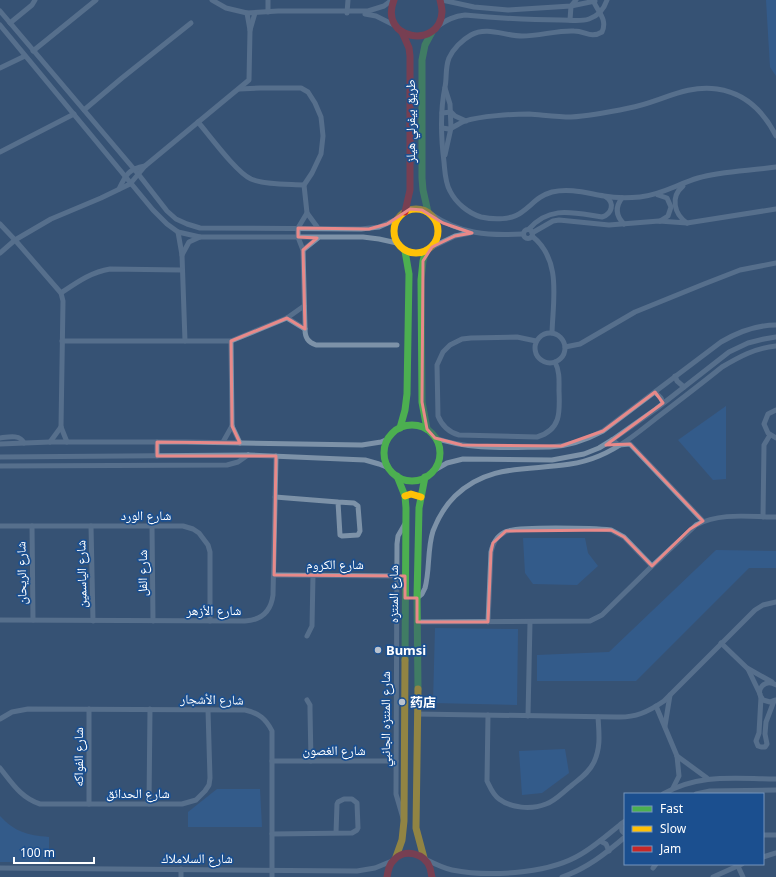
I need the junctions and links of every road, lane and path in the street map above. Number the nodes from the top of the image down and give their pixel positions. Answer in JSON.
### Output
{"nodes":[{"id":1,"x":40,"y":0,"type":"edge"},
{"id":2,"x":96,"y":0,"type":"edge"},
{"id":3,"x":212,"y":0,"type":"edge"},
{"id":4,"x":268,"y":0,"type":"edge"},
{"id":5,"x":348,"y":0,"type":"edge"},
{"id":6,"x":393,"y":0,"type":"edge"},
{"id":7,"x":441,"y":0,"type":"edge"},
{"id":8,"x":576,"y":0,"type":"edge"},
{"id":9,"x":594,"y":0,"type":"edge"},
{"id":10,"x":607,"y":0,"type":"edge"},
{"id":11,"x":34,"y":1,"type":"edge"},
{"id":12,"x":571,"y":6,"type":"junction"},
{"id":13,"x":526,"y":10,"type":"junction"},
{"id":14,"x":0,"y":11,"type":"edge"},
{"id":15,"x":255,"y":12,"type":"junction"},
{"id":16,"x":268,"y":12,"type":"junction"},
{"id":17,"x":347,"y":12,"type":"junction"},
{"id":18,"x":247,"y":13,"type":"junction"},
{"id":19,"x":599,"y":13,"type":"junction"},
{"id":20,"x":525,"y":20,"type":"junction"},
{"id":21,"x":570,"y":20,"type":"junction"},
{"id":22,"x":10,"y":22,"type":"junction"},
{"id":23,"x":191,"y":23,"type":"dead end"},
{"id":24,"x":0,"y":25,"type":"edge"},
{"id":25,"x":400,"y":29,"type":"junction"},
{"id":26,"x":434,"y":29,"type":"junction"},
{"id":27,"x":250,"y":30,"type":"junction"},
{"id":28,"x":33,"y":51,"type":"junction"},
{"id":29,"x":25,"y":56,"type":"junction"},
{"id":30,"x":0,"y":68,"type":"edge"},
{"id":31,"x":57,"y":80,"type":"junction"},
{"id":32,"x":249,"y":80,"type":"junction"},
{"id":33,"x":50,"y":84,"type":"junction"},
{"id":34,"x":260,"y":88,"type":"junction"},
{"id":35,"x":445,"y":88,"type":"junction"},
{"id":36,"x":238,"y":89,"type":"junction"},
{"id":37,"x":84,"y":110,"type":"junction"},
{"id":38,"x":451,"y":112,"type":"junction"},
{"id":39,"x":442,"y":113,"type":"junction"},
{"id":40,"x":74,"y":114,"type":"junction"},
{"id":41,"x":466,"y":120,"type":"junction"},
{"id":42,"x":198,"y":122,"type":"junction"},
{"id":43,"x":442,"y":128,"type":"junction"},
{"id":44,"x":451,"y":128,"type":"junction"},
{"id":45,"x":776,"y":136,"type":"edge"},
{"id":46,"x":0,"y":152,"type":"edge"},
{"id":47,"x":444,"y":163,"type":"junction"},
{"id":48,"x":145,"y":166,"type":"junction"},
{"id":49,"x":776,"y":167,"type":"edge"},
{"id":50,"x":133,"y":169,"type":"junction"},
{"id":51,"x":139,"y":175,"type":"junction"},
{"id":52,"x":125,"y":176,"type":"junction"},
{"id":53,"x":686,"y":183,"type":"junction"},
{"id":54,"x":130,"y":184,"type":"junction"},
{"id":55,"x":304,"y":185,"type":"junction"},
{"id":56,"x":119,"y":189,"type":"junction"},
{"id":57,"x":658,"y":195,"type":"junction"},
{"id":58,"x":605,"y":196,"type":"junction"},
{"id":59,"x":622,"y":198,"type":"junction"},
{"id":60,"x":673,"y":207,"type":"junction"},
{"id":61,"x":614,"y":209,"type":"junction"},
{"id":62,"x":776,"y":209,"type":"edge"},
{"id":63,"x":405,"y":212,"type":"junction"},
{"id":64,"x":307,"y":213,"type":"junction"},
{"id":65,"x":429,"y":213,"type":"junction"},
{"id":66,"x":397,"y":219,"type":"junction"},
{"id":67,"x":659,"y":221,"type":"junction"},
{"id":68,"x":687,"y":223,"type":"junction"},
{"id":69,"x":0,"y":224,"type":"edge"},
{"id":70,"x":624,"y":224,"type":"junction"},
{"id":71,"x":200,"y":228,"type":"junction"},
{"id":72,"x":298,"y":228,"type":"junction"},
{"id":73,"x":318,"y":228,"type":"junction"},
{"id":74,"x":178,"y":232,"type":"junction"},
{"id":75,"x":472,"y":233,"type":"junction"},
{"id":76,"x":531,"y":233,"type":"junction"},
{"id":77,"x":200,"y":237,"type":"junction"},
{"id":78,"x":298,"y":237,"type":"junction"},
{"id":79,"x":318,"y":237,"type":"junction"},
{"id":80,"x":15,"y":240,"type":"junction"},
{"id":81,"x":397,"y":243,"type":"junction"},
{"id":82,"x":429,"y":249,"type":"junction"},
{"id":83,"x":303,"y":250,"type":"junction"},
{"id":84,"x":405,"y":251,"type":"junction"},
{"id":85,"x":0,"y":253,"type":"edge"},
{"id":86,"x":182,"y":254,"type":"junction"},
{"id":87,"x":776,"y":264,"type":"edge"},
{"id":88,"x":181,"y":270,"type":"junction"},
{"id":89,"x":60,"y":293,"type":"junction"},
{"id":90,"x":304,"y":306,"type":"junction"},
{"id":91,"x":287,"y":318,"type":"junction"},
{"id":92,"x":776,"y":325,"type":"edge"},
{"id":93,"x":305,"y":329,"type":"junction"},
{"id":94,"x":552,"y":333,"type":"junction"},
{"id":95,"x":776,"y":337,"type":"edge"},
{"id":96,"x":62,"y":341,"type":"junction"},
{"id":97,"x":185,"y":341,"type":"junction"},
{"id":98,"x":231,"y":341,"type":"junction"},
{"id":99,"x":536,"y":341,"type":"junction"},
{"id":100,"x":748,"y":343,"type":"junction"},
{"id":101,"x":397,"y":345,"type":"dead end"},
{"id":102,"x":776,"y":346,"type":"edge"},
{"id":103,"x":565,"y":347,"type":"junction"},
{"id":104,"x":751,"y":351,"type":"junction"},
{"id":105,"x":555,"y":362,"type":"junction"},
{"id":106,"x":675,"y":376,"type":"junction"},
{"id":107,"x":684,"y":388,"type":"junction"},
{"id":108,"x":655,"y":392,"type":"junction"},
{"id":109,"x":663,"y":403,"type":"junction"},
{"id":110,"x":776,"y":410,"type":"edge"},
{"id":111,"x":232,"y":426,"type":"junction"},
{"id":112,"x":630,"y":426,"type":"junction"},
{"id":113,"x":61,"y":427,"type":"junction"},
{"id":114,"x":400,"y":428,"type":"junction"},
{"id":115,"x":427,"y":429,"type":"junction"},
{"id":116,"x":770,"y":435,"type":"junction"},
{"id":117,"x":633,"y":436,"type":"junction"},
{"id":118,"x":0,"y":438,"type":"edge"},
{"id":119,"x":436,"y":438,"type":"junction"},
{"id":120,"x":776,"y":438,"type":"edge"},
{"id":121,"x":388,"y":439,"type":"junction"},
{"id":122,"x":612,"y":440,"type":"junction"},
{"id":123,"x":50,"y":442,"type":"junction"},
{"id":124,"x":68,"y":442,"type":"junction"},
{"id":125,"x":157,"y":442,"type":"junction"},
{"id":126,"x":223,"y":442,"type":"junction"},
{"id":127,"x":24,"y":443,"type":"junction"},
{"id":128,"x":240,"y":443,"type":"junction"},
{"id":129,"x":0,"y":444,"type":"edge"},
{"id":130,"x":630,"y":444,"type":"junction"},
{"id":131,"x":619,"y":445,"type":"junction"},
{"id":132,"x":248,"y":455,"type":"junction"},
{"id":133,"x":157,"y":456,"type":"junction"},
{"id":134,"x":276,"y":456,"type":"junction"},
{"id":135,"x":0,"y":457,"type":"edge"},
{"id":136,"x":536,"y":460,"type":"junction"},
{"id":137,"x":0,"y":466,"type":"edge"},
{"id":138,"x":389,"y":468,"type":"junction"},
{"id":139,"x":536,"y":468,"type":"junction"},
{"id":140,"x":433,"y":471,"type":"junction"},
{"id":141,"x":397,"y":476,"type":"junction"},
{"id":142,"x":426,"y":477,"type":"junction"},
{"id":143,"x":405,"y":496,"type":"junction"},
{"id":144,"x":276,"y":497,"type":"junction"},
{"id":145,"x":421,"y":497,"type":"junction"},
{"id":146,"x":338,"y":502,"type":"junction"},
{"id":147,"x":763,"y":517,"type":"junction"},
{"id":148,"x":776,"y":517,"type":"edge"},
{"id":149,"x":704,"y":521,"type":"junction"},
{"id":150,"x":406,"y":522,"type":"junction"},
{"id":151,"x":0,"y":526,"type":"edge"},
{"id":152,"x":32,"y":526,"type":"junction"},
{"id":153,"x":91,"y":526,"type":"junction"},
{"id":154,"x":152,"y":526,"type":"junction"},
{"id":155,"x":652,"y":566,"type":"junction"},
{"id":156,"x":274,"y":575,"type":"junction"},
{"id":157,"x":313,"y":575,"type":"junction"},
{"id":158,"x":397,"y":576,"type":"junction"},
{"id":159,"x":405,"y":598,"type":"junction"},
{"id":160,"x":417,"y":598,"type":"junction"},
{"id":161,"x":776,"y":602,"type":"edge"},
{"id":162,"x":0,"y":620,"type":"edge"},
{"id":163,"x":33,"y":620,"type":"junction"},
{"id":164,"x":93,"y":621,"type":"junction"},
{"id":165,"x":153,"y":621,"type":"junction"},
{"id":166,"x":210,"y":621,"type":"junction"},
{"id":167,"x":417,"y":622,"type":"junction"},
{"id":168,"x":488,"y":622,"type":"junction"},
{"id":169,"x":530,"y":622,"type":"junction"},
{"id":170,"x":307,"y":636,"type":"dead end"},
{"id":171,"x":721,"y":643,"type":"junction"},
{"id":172,"x":747,"y":668,"type":"junction"},
{"id":173,"x":775,"y":684,"type":"edge"},
{"id":174,"x":670,"y":694,"type":"junction"},
{"id":175,"x":760,"y":696,"type":"junction"},
{"id":176,"x":307,"y":700,"type":"dead end"},
{"id":177,"x":775,"y":700,"type":"edge"},
{"id":178,"x":656,"y":706,"type":"junction"},
{"id":179,"x":89,"y":709,"type":"junction"},
{"id":180,"x":150,"y":709,"type":"junction"},
{"id":181,"x":208,"y":710,"type":"junction"},
{"id":182,"x":417,"y":714,"type":"junction"},
{"id":183,"x":488,"y":715,"type":"junction"},
{"id":184,"x":528,"y":716,"type":"junction"},
{"id":185,"x":598,"y":717,"type":"junction"},
{"id":186,"x":0,"y":719,"type":"edge"},
{"id":187,"x":665,"y":727,"type":"junction"},
{"id":188,"x":418,"y":742,"type":"junction"},
{"id":189,"x":405,"y":743,"type":"junction"},
{"id":190,"x":677,"y":756,"type":"junction"},
{"id":191,"x":272,"y":761,"type":"junction"},
{"id":192,"x":311,"y":761,"type":"junction"},
{"id":193,"x":396,"y":761,"type":"junction"},
{"id":194,"x":0,"y":768,"type":"edge"},
{"id":195,"x":707,"y":778,"type":"junction"},
{"id":196,"x":776,"y":779,"type":"edge"},
{"id":197,"x":673,"y":788,"type":"junction"},
{"id":198,"x":776,"y":790,"type":"edge"},
{"id":199,"x":665,"y":793,"type":"edge"},
{"id":200,"x":701,"y":793,"type":"edge"},
{"id":201,"x":89,"y":804,"type":"junction"},
{"id":202,"x":149,"y":804,"type":"junction"},
{"id":203,"x":404,"y":821,"type":"junction"},
{"id":204,"x":623,"y":823,"type":"edge"},
{"id":205,"x":336,"y":833,"type":"junction"},
{"id":206,"x":624,"y":833,"type":"edge"},
{"id":207,"x":272,"y":834,"type":"junction"},
{"id":208,"x":764,"y":835,"type":"edge"},
{"id":209,"x":776,"y":835,"type":"edge"},
{"id":210,"x":624,"y":838,"type":"edge"},
{"id":211,"x":600,"y":841,"type":"junction"},
{"id":212,"x":609,"y":851,"type":"junction"},
{"id":213,"x":776,"y":853,"type":"edge"},
{"id":214,"x":764,"y":857,"type":"edge"},
{"id":215,"x":394,"y":859,"type":"junction"},
{"id":216,"x":425,"y":859,"type":"junction"},
{"id":217,"x":737,"y":865,"type":"edge"},
{"id":218,"x":739,"y":865,"type":"edge"},
{"id":219,"x":0,"y":868,"type":"edge"},
{"id":220,"x":181,"y":869,"type":"junction"},
{"id":221,"x":272,"y":870,"type":"junction"},
{"id":222,"x":181,"y":877,"type":"edge"},
{"id":223,"x":272,"y":877,"type":"edge"},
{"id":224,"x":387,"y":877,"type":"edge"},
{"id":225,"x":432,"y":877,"type":"edge"},
{"id":226,"x":562,"y":877,"type":"edge"},
{"id":227,"x":713,"y":877,"type":"edge"},
{"id":228,"x":743,"y":877,"type":"edge"}],
"edges":[{"from":1,"to":11,"type":"street"},
{"from":2,"to":28,"type":"street"},
{"from":3,"to":18,"type":"street"},
{"from":4,"to":16,"type":"street"},
{"from":5,"to":17,"type":"street"},
{"from":6,"to":17,"type":"street"},
{"from":6,"to":25,"type":"street","name":"طريق بيفرلي هيلز"},
{"from":7,"to":13,"type":"street"},
{"from":7,"to":26,"type":"street","name":"طريق بيفرلي هيلز"},
{"from":8,"to":12,"type":"street"},
{"from":9,"to":12,"type":"street"},
{"from":9,"to":19,"type":"street"},
{"from":10,"to":19,"type":"street"},
{"from":11,"to":22,"type":"street"},
{"from":12,"to":13,"type":"street"},
{"from":12,"to":21,"type":"street"},
{"from":13,"to":20,"type":"street"},
{"from":14,"to":22,"type":"street"},
{"from":15,"to":16,"type":"street"},
{"from":15,"to":18,"type":"street"},
{"from":15,"to":27,"type":"street"},
{"from":16,"to":17,"type":"street"},
{"from":17,"to":25,"type":"street"},
{"from":18,"to":27,"type":"street"},
{"from":19,"to":21,"type":"street"},
{"from":19,"to":35,"type":"street"},
{"from":20,"to":21,"type":"street"},
{"from":20,"to":26,"type":"street"},
{"from":22,"to":28,"type":"street"},
{"from":23,"to":37,"type":"street"},
{"from":24,"to":29,"type":"street"},
{"from":25,"to":26,"type":"street"},
{"from":25,"to":63,"type":"street","name":"طريق بيفرلي هيلز"},
{"from":26,"to":65,"type":"street","name":"طريق بيفرلي هيلز"},
{"from":27,"to":32,"type":"street"},
{"from":28,"to":31,"type":"street"},
{"from":29,"to":30,"type":"street"},
{"from":29,"to":33,"type":"street"},
{"from":31,"to":33,"type":"street"},
{"from":31,"to":37,"type":"street"},
{"from":32,"to":34,"type":"street"},
{"from":32,"to":36,"type":"street"},
{"from":33,"to":40,"type":"street"},
{"from":34,"to":36,"type":"street"},
{"from":34,"to":55,"type":"street"},
{"from":35,"to":38,"type":"street"},
{"from":35,"to":39,"type":"street"},
{"from":36,"to":42,"type":"street"},
{"from":37,"to":50,"type":"street"},
{"from":38,"to":39,"type":"street"},
{"from":38,"to":41,"type":"street"},
{"from":38,"to":44,"type":"street"},
{"from":39,"to":43,"type":"street"},
{"from":40,"to":46,"type":"street"},
{"from":40,"to":52,"type":"street"},
{"from":41,"to":44,"type":"street"},
{"from":41,"to":45,"type":"street"},
{"from":42,"to":48,"type":"street"},
{"from":42,"to":55,"type":"street"},
{"from":43,"to":44,"type":"street"},
{"from":43,"to":47,"type":"street"},
{"from":44,"to":47,"type":"street"},
{"from":47,"to":58,"type":"street"},
{"from":48,"to":50,"type":"street"},
{"from":48,"to":51,"type":"street"},
{"from":49,"to":53,"type":"street"},
{"from":50,"to":51,"type":"street"},
{"from":50,"to":52,"type":"street"},
{"from":51,"to":54,"type":"street"},
{"from":51,"to":71,"type":"street"},
{"from":52,"to":54,"type":"street"},
{"from":52,"to":56,"type":"street"},
{"from":53,"to":57,"type":"street"},
{"from":53,"to":60,"type":"street"},
{"from":54,"to":56,"type":"street"},
{"from":54,"to":74,"type":"street"},
{"from":55,"to":64,"type":"street"},
{"from":56,"to":80,"type":"street"},
{"from":57,"to":59,"type":"street"},
{"from":57,"to":60,"type":"street"},
{"from":58,"to":59,"type":"street"},
{"from":58,"to":61,"type":"street"},
{"from":59,"to":61,"type":"street"},
{"from":60,"to":67,"type":"street"},
{"from":60,"to":68,"type":"street"},
{"from":61,"to":70,"type":"street"},
{"from":61,"to":76,"type":"street"},
{"from":62,"to":68,"type":"street"},
{"from":63,"to":65,"type":"street"},
{"from":63,"to":66,"type":"street"},
{"from":64,"to":72,"type":"street"},
{"from":64,"to":73,"type":"street"},
{"from":65,"to":75,"type":"street"},
{"from":65,"to":82,"type":"street"},
{"from":66,"to":73,"type":"street"},
{"from":66,"to":81,"type":"street"},
{"from":67,"to":68,"type":"street"},
{"from":67,"to":70,"type":"street"},
{"from":69,"to":80,"type":"street"},
{"from":70,"to":76,"type":"street"},
{"from":71,"to":72,"type":"street"},
{"from":71,"to":77,"type":"street"},
{"from":72,"to":73,"type":"street"},
{"from":72,"to":78,"type":"street"},
{"from":74,"to":77,"type":"street"},
{"from":74,"to":86,"type":"street"},
{"from":75,"to":76,"type":"street"},
{"from":75,"to":82,"type":"street"},
{"from":76,"to":94,"type":"street"},
{"from":77,"to":78,"type":"street"},
{"from":77,"to":86,"type":"street"},
{"from":78,"to":79,"type":"street"},
{"from":78,"to":83,"type":"street"},
{"from":79,"to":81,"type":"street"},
{"from":79,"to":83,"type":"street"},
{"from":80,"to":85,"type":"street"},
{"from":80,"to":89,"type":"street"},
{"from":81,"to":84,"type":"street"},
{"from":82,"to":84,"type":"street"},
{"from":82,"to":115,"type":"street"},
{"from":83,"to":90,"type":"street"},
{"from":84,"to":114,"type":"street"},
{"from":86,"to":88,"type":"street"},
{"from":87,"to":103,"type":"street"},
{"from":88,"to":89,"type":"street"},
{"from":88,"to":97,"type":"street"},
{"from":89,"to":96,"type":"street"},
{"from":90,"to":91,"type":"street"},
{"from":90,"to":93,"type":"street"},
{"from":91,"to":93,"type":"street"},
{"from":91,"to":98,"type":"street"},
{"from":92,"to":106,"type":"street"},
{"from":93,"to":101,"type":"street"},
{"from":94,"to":99,"type":"street"},
{"from":94,"to":103,"type":"street"},
{"from":95,"to":100,"type":"street"},
{"from":96,"to":97,"type":"street"},
{"from":96,"to":113,"type":"street"},
{"from":97,"to":98,"type":"street"},
{"from":98,"to":111,"type":"street"},
{"from":99,"to":105,"type":"street"},
{"from":99,"to":105,"type":"street"},
{"from":100,"to":104,"type":"street"},
{"from":100,"to":107,"type":"street"},
{"from":102,"to":104,"type":"street"},
{"from":103,"to":105,"type":"street"},
{"from":104,"to":117,"type":"street"},
{"from":106,"to":107,"type":"street"},
{"from":106,"to":108,"type":"street"},
{"from":107,"to":109,"type":"street"},
{"from":108,"to":109,"type":"street"},
{"from":108,"to":119,"type":"street"},
{"from":109,"to":112,"type":"street"},
{"from":110,"to":116,"type":"street"},
{"from":111,"to":126,"type":"street"},
{"from":111,"to":128,"type":"street"},
{"from":112,"to":117,"type":"street"},
{"from":112,"to":122,"type":"street"},
{"from":113,"to":123,"type":"street"},
{"from":113,"to":124,"type":"street"},
{"from":114,"to":115,"type":"street"},
{"from":114,"to":121,"type":"street"},
{"from":115,"to":119,"type":"street"},
{"from":116,"to":120,"type":"street"},
{"from":116,"to":147,"type":"street"},
{"from":117,"to":130,"type":"street"},
{"from":117,"to":131,"type":"street"},
{"from":118,"to":127,"type":"street"},
{"from":119,"to":140,"type":"street"},
{"from":121,"to":128,"type":"street"},
{"from":121,"to":138,"type":"street"},
{"from":122,"to":131,"type":"street"},
{"from":122,"to":136,"type":"street"},
{"from":123,"to":124,"type":"street"},
{"from":123,"to":127,"type":"street"},
{"from":124,"to":125,"type":"street"},
{"from":125,"to":126,"type":"street"},
{"from":125,"to":133,"type":"street"},
{"from":126,"to":128,"type":"street"},
{"from":127,"to":129,"type":"street"},
{"from":130,"to":131,"type":"street"},
{"from":130,"to":149,"type":"street"},
{"from":131,"to":139,"type":"street"},
{"from":132,"to":133,"type":"street"},
{"from":132,"to":134,"type":"street"},
{"from":132,"to":137,"type":"street"},
{"from":133,"to":135,"type":"street"},
{"from":134,"to":138,"type":"street"},
{"from":134,"to":144,"type":"street","name":"شارع الأزهر"},
{"from":136,"to":139,"type":"street"},
{"from":136,"to":140,"type":"street"},
{"from":138,"to":141,"type":"street"},
{"from":139,"to":160,"type":"street"},
{"from":140,"to":142,"type":"street"},
{"from":141,"to":142,"type":"street"},
{"from":141,"to":143,"type":"street","name":"شارع المنتزه"},
{"from":142,"to":145,"type":"street","name":"شارع المنتزه"},
{"from":143,"to":145,"type":"street"},
{"from":143,"to":150,"type":"street","name":"شارع المنتزه"},
{"from":144,"to":146,"type":"street"},
{"from":144,"to":156,"type":"street","name":"شارع الأزهر"},
{"from":145,"to":160,"type":"street","name":"شارع المنتزه"},
{"from":146,"to":146,"type":"street"},
{"from":147,"to":148,"type":"street"},
{"from":147,"to":149,"type":"street"},
{"from":149,"to":155,"type":"street"},
{"from":150,"to":158,"type":"street","name":"شارع المنتزه الجانبي"},
{"from":150,"to":159,"type":"street","name":"شارع المنتزه"},
{"from":151,"to":152,"type":"street","name":"شارع الورد"},
{"from":152,"to":153,"type":"street","name":"شارع الورد"},
{"from":152,"to":163,"type":"street","name":"شارع الريحان"},
{"from":153,"to":154,"type":"street","name":"شارع الورد"},
{"from":153,"to":164,"type":"street","name":"شارع الياسمين"},
{"from":154,"to":165,"type":"street","name":"شارع الفل"},
{"from":154,"to":166,"type":"street","name":"شارع الورد"},
{"from":155,"to":168,"type":"street"},
{"from":155,"to":169,"type":"street"},
{"from":156,"to":157,"type":"street","name":"شارع الكروم"},
{"from":156,"to":166,"type":"street","name":"شارع الأزهر"},
{"from":157,"to":158,"type":"street","name":"شارع الكروم"},
{"from":157,"to":170,"type":"street"},
{"from":158,"to":193,"type":"street","name":"شارع المنتزه الجانبي"},
{"from":159,"to":160,"type":"street"},
{"from":159,"to":189,"type":"street","name":"شارع المنتزه"},
{"from":160,"to":167,"type":"street","name":"شارع المنتزه"},
{"from":161,"to":171,"type":"street"},
{"from":162,"to":163,"type":"street","name":"شارع الأزهر"},
{"from":163,"to":164,"type":"street","name":"شارع الأزهر"},
{"from":164,"to":165,"type":"street","name":"شارع الأزهر"},
{"from":165,"to":166,"type":"street","name":"شارع الأزهر"},
{"from":167,"to":168,"type":"street"},
{"from":167,"to":182,"type":"street","name":"شارع المنتزه"},
{"from":168,"to":169,"type":"street"},
{"from":169,"to":184,"type":"street"},
{"from":171,"to":172,"type":"street"},
{"from":171,"to":174,"type":"street"},
{"from":172,"to":173,"type":"street"},
{"from":172,"to":175,"type":"street"},
{"from":173,"to":175,"type":"street"},
{"from":174,"to":178,"type":"street"},
{"from":174,"to":187,"type":"street"},
{"from":175,"to":177,"type":"street"},
{"from":175,"to":177,"type":"street"},
{"from":176,"to":192,"type":"street"},
{"from":178,"to":185,"type":"street"},
{"from":178,"to":187,"type":"street"},
{"from":179,"to":180,"type":"street","name":"شارع الأشجار"},
{"from":179,"to":186,"type":"street","name":"شارع الأشجار"},
{"from":179,"to":201,"type":"street","name":"شارع الفواكه"},
{"from":180,"to":181,"type":"street","name":"شارع الأشجار"},
{"from":180,"to":202,"type":"street"},
{"from":181,"to":191,"type":"street","name":"شارع الأشجار"},
{"from":181,"to":202,"type":"street","name":"شارع الحدائق"},
{"from":182,"to":183,"type":"street"},
{"from":182,"to":188,"type":"street","name":"شارع المنتزه"},
{"from":183,"to":184,"type":"street"},
{"from":183,"to":185,"type":"street"},
{"from":184,"to":185,"type":"street"},
{"from":187,"to":190,"type":"street"},
{"from":188,"to":189,"type":"street"},
{"from":188,"to":216,"type":"street","name":"شارع المنتزه"},
{"from":189,"to":203,"type":"street","name":"شارع المنتزه"},
{"from":190,"to":195,"type":"street"},
{"from":190,"to":197,"type":"street"},
{"from":191,"to":192,"type":"street","name":"شارع الغصون"},
{"from":191,"to":207,"type":"street","name":"شارع الأشجار"},
{"from":192,"to":193,"type":"street","name":"شارع الغصون"},
{"from":193,"to":203,"type":"street","name":"شارع المنتزه الجانبي"},
{"from":194,"to":201,"type":"street","name":"شارع الحدائق"},
{"from":195,"to":196,"type":"street"},
{"from":195,"to":197,"type":"street"},
{"from":197,"to":199,"type":"street"},
{"from":198,"to":200,"type":"street"},
{"from":201,"to":202,"type":"street","name":"شارع الحدائق"},
{"from":203,"to":215,"type":"street","name":"شارع المنتزه"},
{"from":204,"to":206,"type":"street"},
{"from":204,"to":211,"type":"street"},
{"from":205,"to":205,"type":"street"},
{"from":205,"to":207,"type":"street"},
{"from":207,"to":221,"type":"street","name":"شارع الأشجار"},
{"from":208,"to":209,"type":"street"},
{"from":210,"to":212,"type":"street"},
{"from":211,"to":212,"type":"street"},
{"from":211,"to":216,"type":"street"},
{"from":212,"to":226,"type":"street"},
{"from":213,"to":214,"type":"street"},
{"from":215,"to":216,"type":"street"},
{"from":215,"to":221,"type":"street","name":"شارع السلاملاك"},
{"from":215,"to":224,"type":"street","name":"شارع المنتزه"},
{"from":216,"to":225,"type":"street","name":"شارع المنتزه"},
{"from":217,"to":227,"type":"street"},
{"from":218,"to":228,"type":"street"},
{"from":219,"to":220,"type":"street","name":"شارع السلاملاك"},
{"from":220,"to":221,"type":"street","name":"شارع السلاملاك"},
{"from":220,"to":222,"type":"street"},
{"from":221,"to":223,"type":"street","name":"شارع الأشجار"}]}
